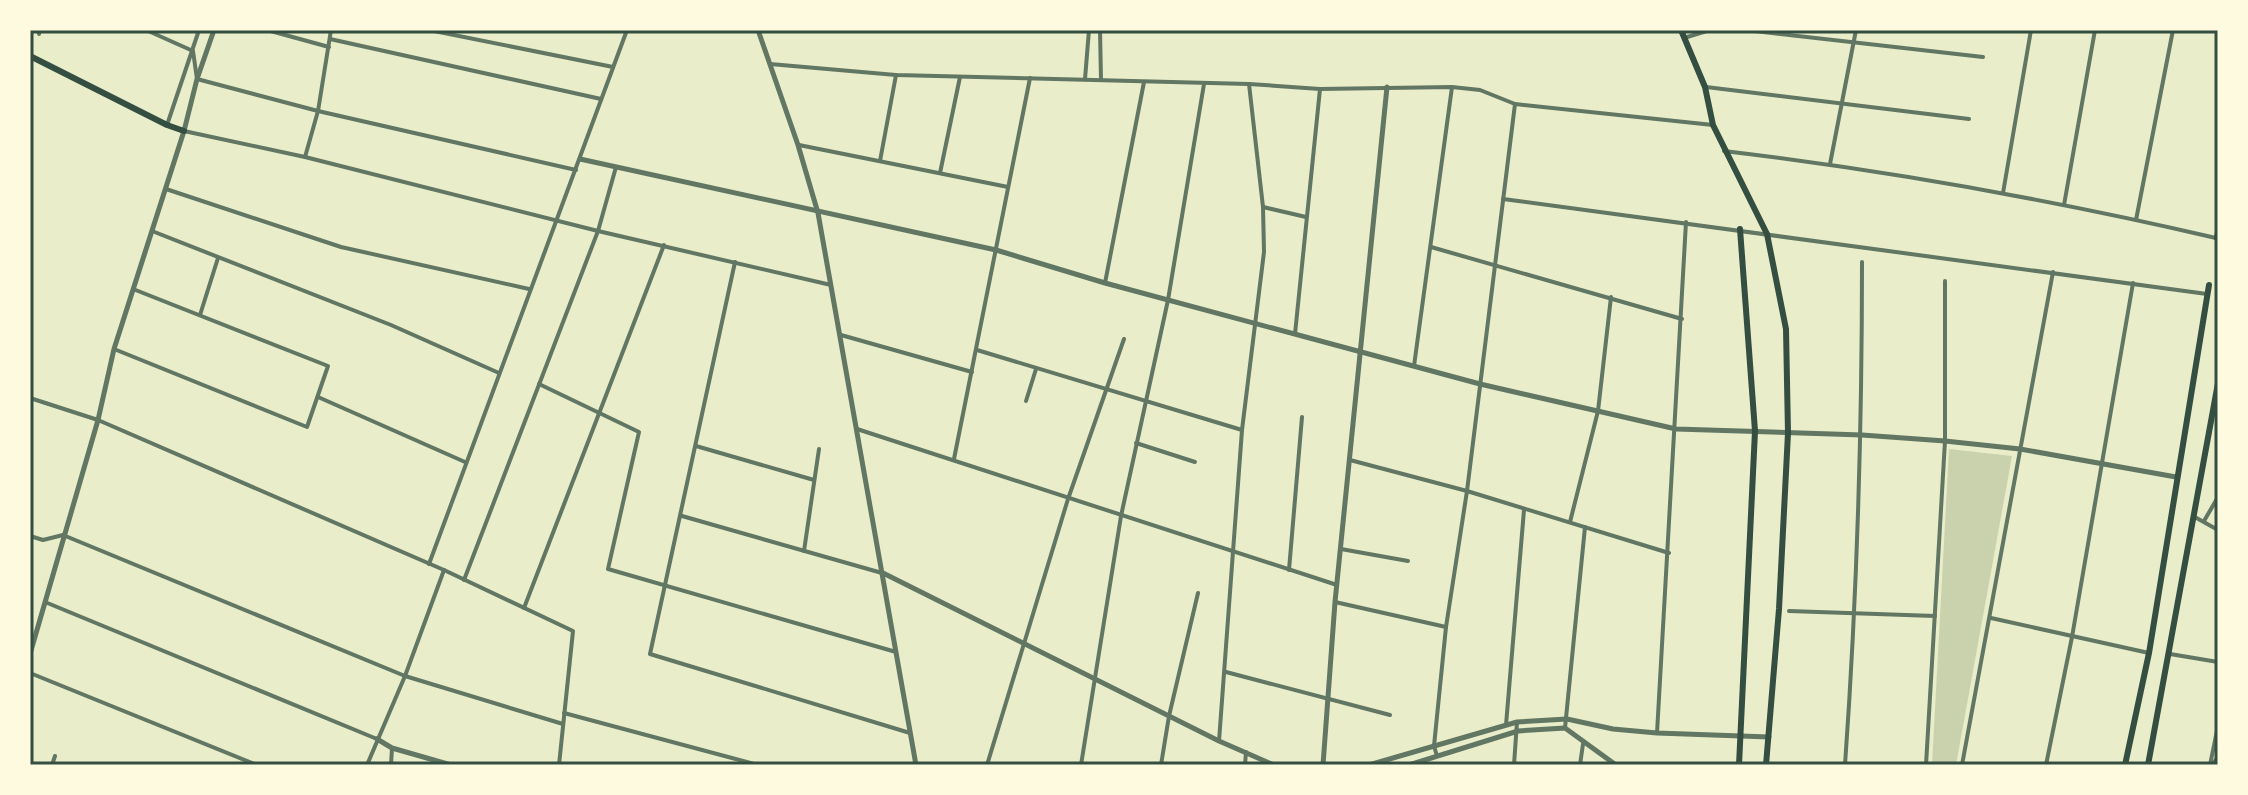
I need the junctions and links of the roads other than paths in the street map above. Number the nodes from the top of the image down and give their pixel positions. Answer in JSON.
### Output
{"nodes":[{"id":1,"x":146,"y":30,"type":"edge"},
{"id":2,"x":199,"y":30,"type":"edge"},
{"id":3,"x":214,"y":30,"type":"edge"},
{"id":4,"x":267,"y":30,"type":"edge"},
{"id":5,"x":331,"y":30,"type":"edge"},
{"id":6,"x":429,"y":30,"type":"edge"},
{"id":7,"x":627,"y":30,"type":"edge"},
{"id":8,"x":758,"y":30,"type":"edge"},
{"id":9,"x":1089,"y":30,"type":"edge"},
{"id":10,"x":1100,"y":30,"type":"edge"},
{"id":11,"x":1710,"y":30,"type":"edge"},
{"id":12,"x":1746,"y":30,"type":"edge"},
{"id":13,"x":1856,"y":30,"type":"edge"},
{"id":14,"x":2031,"y":30,"type":"edge"},
{"id":15,"x":2095,"y":30,"type":"edge"},
{"id":16,"x":2173,"y":30,"type":"edge"},
{"id":17,"x":1683,"y":34,"type":"edge"},
{"id":18,"x":330,"y":39,"type":"junction"},
{"id":19,"x":1853,"y":44,"type":"junction"},
{"id":20,"x":329,"y":47,"type":"junction"},
{"id":21,"x":193,"y":51,"type":"junction"},
{"id":22,"x":30,"y":56,"type":"edge"},
{"id":23,"x":1983,"y":57,"type":"dead end"},
{"id":24,"x":770,"y":64,"type":"junction"},
{"id":25,"x":613,"y":67,"type":"junction"},
{"id":26,"x":896,"y":75,"type":"junction"},
{"id":27,"x":960,"y":76,"type":"junction"},
{"id":28,"x":1030,"y":78,"type":"junction"},
{"id":29,"x":197,"y":79,"type":"junction"},
{"id":30,"x":1085,"y":79,"type":"junction"},
{"id":31,"x":1101,"y":80,"type":"junction"},
{"id":32,"x":1144,"y":82,"type":"junction"},
{"id":33,"x":1204,"y":84,"type":"junction"},
{"id":34,"x":1249,"y":84,"type":"junction"},
{"id":35,"x":1387,"y":87,"type":"junction"},
{"id":36,"x":1452,"y":87,"type":"junction"},
{"id":37,"x":1705,"y":87,"type":"junction"},
{"id":38,"x":1320,"y":89,"type":"junction"},
{"id":39,"x":602,"y":99,"type":"junction"},
{"id":40,"x":1843,"y":103,"type":"junction"},
{"id":41,"x":1515,"y":104,"type":"junction"},
{"id":42,"x":318,"y":111,"type":"junction"},
{"id":43,"x":1969,"y":119,"type":"dead end"},
{"id":44,"x":167,"y":125,"type":"junction"},
{"id":45,"x":1713,"y":125,"type":"junction"},
{"id":46,"x":184,"y":131,"type":"junction"},
{"id":47,"x":798,"y":145,"type":"junction"},
{"id":48,"x":1724,"y":151,"type":"junction"},
{"id":49,"x":305,"y":157,"type":"junction"},
{"id":50,"x":580,"y":159,"type":"junction"},
{"id":51,"x":880,"y":161,"type":"junction"},
{"id":52,"x":1830,"y":164,"type":"junction"},
{"id":53,"x":616,"y":167,"type":"junction"},
{"id":54,"x":576,"y":170,"type":"junction"},
{"id":55,"x":940,"y":173,"type":"junction"},
{"id":56,"x":1008,"y":187,"type":"junction"},
{"id":57,"x":166,"y":189,"type":"junction"},
{"id":58,"x":2003,"y":193,"type":"junction"},
{"id":59,"x":1503,"y":199,"type":"junction"},
{"id":60,"x":2064,"y":205,"type":"junction"},
{"id":61,"x":1263,"y":207,"type":"junction"},
{"id":62,"x":818,"y":213,"type":"junction"},
{"id":63,"x":1306,"y":217,"type":"junction"},
{"id":64,"x":555,"y":220,"type":"junction"},
{"id":65,"x":2136,"y":220,"type":"junction"},
{"id":66,"x":1686,"y":222,"type":"junction"},
{"id":67,"x":1740,"y":229,"type":"junction"},
{"id":68,"x":152,"y":231,"type":"junction"},
{"id":69,"x":598,"y":231,"type":"junction"},
{"id":70,"x":1767,"y":234,"type":"junction"},
{"id":71,"x":2218,"y":236,"type":"edge"},
{"id":72,"x":664,"y":245,"type":"junction"},
{"id":73,"x":1431,"y":247,"type":"junction"},
{"id":74,"x":996,"y":250,"type":"junction"},
{"id":75,"x":218,"y":258,"type":"junction"},
{"id":76,"x":735,"y":262,"type":"junction"},
{"id":77,"x":1862,"y":262,"type":"dead end"},
{"id":78,"x":1494,"y":264,"type":"junction"},
{"id":79,"x":2053,"y":272,"type":"junction"},
{"id":80,"x":2218,"y":279,"type":"edge"},
{"id":81,"x":1945,"y":281,"type":"dead end"},
{"id":82,"x":1105,"y":283,"type":"junction"},
{"id":83,"x":2133,"y":283,"type":"junction"},
{"id":84,"x":831,"y":285,"type":"junction"},
{"id":85,"x":2209,"y":285,"type":"joint"},
{"id":86,"x":133,"y":289,"type":"junction"},
{"id":87,"x":530,"y":289,"type":"junction"},
{"id":88,"x":2207,"y":294,"type":"junction"},
{"id":89,"x":1611,"y":297,"type":"junction"},
{"id":90,"x":1168,"y":300,"type":"junction"},
{"id":91,"x":200,"y":315,"type":"junction"},
{"id":92,"x":1682,"y":319,"type":"junction"},
{"id":93,"x":1254,"y":324,"type":"junction"},
{"id":94,"x":1294,"y":334,"type":"junction"},
{"id":95,"x":841,"y":335,"type":"junction"},
{"id":96,"x":1124,"y":339,"type":"dead end"},
{"id":97,"x":114,"y":349,"type":"junction"},
{"id":98,"x":977,"y":350,"type":"junction"},
{"id":99,"x":1359,"y":351,"type":"junction"},
{"id":100,"x":1414,"y":366,"type":"junction"},
{"id":101,"x":1036,"y":369,"type":"junction"},
{"id":102,"x":972,"y":372,"type":"junction"},
{"id":103,"x":499,"y":373,"type":"junction"},
{"id":104,"x":2218,"y":383,"type":"edge"},
{"id":105,"x":539,"y":384,"type":"junction"},
{"id":106,"x":1480,"y":384,"type":"junction"},
{"id":107,"x":1106,"y":388,"type":"junction"},
{"id":108,"x":318,"y":397,"type":"junction"},
{"id":109,"x":30,"y":398,"type":"edge"},
{"id":110,"x":1026,"y":401,"type":"dead end"},
{"id":111,"x":1145,"y":401,"type":"junction"},
{"id":112,"x":1598,"y":411,"type":"junction"},
{"id":113,"x":599,"y":413,"type":"junction"},
{"id":114,"x":1302,"y":417,"type":"dead end"},
{"id":115,"x":98,"y":420,"type":"junction"},
{"id":116,"x":857,"y":429,"type":"junction"},
{"id":117,"x":1676,"y":429,"type":"junction"},
{"id":118,"x":1242,"y":430,"type":"junction"},
{"id":119,"x":1755,"y":431,"type":"junction"},
{"id":120,"x":1788,"y":433,"type":"junction"},
{"id":121,"x":1862,"y":435,"type":"junction"},
{"id":122,"x":1945,"y":441,"type":"junction"},
{"id":123,"x":1136,"y":443,"type":"junction"},
{"id":124,"x":696,"y":446,"type":"junction"},
{"id":125,"x":819,"y":449,"type":"dead end"},
{"id":126,"x":2020,"y":449,"type":"junction"},
{"id":127,"x":954,"y":459,"type":"junction"},
{"id":128,"x":1350,"y":460,"type":"junction"},
{"id":129,"x":1195,"y":462,"type":"dead end"},
{"id":130,"x":466,"y":463,"type":"junction"},
{"id":131,"x":2101,"y":464,"type":"junction"},
{"id":132,"x":2176,"y":477,"type":"junction"},
{"id":133,"x":814,"y":480,"type":"junction"},
{"id":134,"x":1467,"y":491,"type":"junction"},
{"id":135,"x":2218,"y":497,"type":"edge"},
{"id":136,"x":1068,"y":499,"type":"junction"},
{"id":137,"x":1524,"y":510,"type":"junction"},
{"id":138,"x":682,"y":516,"type":"junction"},
{"id":139,"x":1121,"y":516,"type":"junction"},
{"id":140,"x":2193,"y":516,"type":"junction"},
{"id":141,"x":2204,"y":521,"type":"junction"},
{"id":142,"x":1570,"y":522,"type":"junction"},
{"id":143,"x":1585,"y":527,"type":"junction"},
{"id":144,"x":2218,"y":530,"type":"edge"},
{"id":145,"x":63,"y":535,"type":"junction"},
{"id":146,"x":30,"y":536,"type":"edge"},
{"id":147,"x":1341,"y":549,"type":"junction"},
{"id":148,"x":804,"y":551,"type":"junction"},
{"id":149,"x":1234,"y":551,"type":"junction"},
{"id":150,"x":1669,"y":553,"type":"junction"},
{"id":151,"x":1408,"y":561,"type":"dead end"},
{"id":152,"x":429,"y":564,"type":"junction"},
{"id":153,"x":444,"y":570,"type":"junction"},
{"id":154,"x":1289,"y":570,"type":"junction"},
{"id":155,"x":882,"y":573,"type":"junction"},
{"id":156,"x":464,"y":580,"type":"junction"},
{"id":157,"x":667,"y":585,"type":"junction"},
{"id":158,"x":1337,"y":585,"type":"junction"},
{"id":159,"x":1198,"y":593,"type":"dead end"},
{"id":160,"x":45,"y":602,"type":"junction"},
{"id":161,"x":1335,"y":602,"type":"junction"},
{"id":162,"x":524,"y":608,"type":"junction"},
{"id":163,"x":1789,"y":611,"type":"dead end"},
{"id":164,"x":1856,"y":614,"type":"junction"},
{"id":165,"x":1935,"y":616,"type":"junction"},
{"id":166,"x":1991,"y":618,"type":"junction"},
{"id":167,"x":1446,"y":627,"type":"junction"},
{"id":168,"x":2072,"y":637,"type":"junction"},
{"id":169,"x":1024,"y":643,"type":"junction"},
{"id":170,"x":896,"y":652,"type":"junction"},
{"id":171,"x":2149,"y":653,"type":"junction"},
{"id":172,"x":30,"y":654,"type":"edge"},
{"id":173,"x":2170,"y":654,"type":"junction"},
{"id":174,"x":2218,"y":662,"type":"edge"},
{"id":175,"x":1226,"y":672,"type":"junction"},
{"id":176,"x":30,"y":673,"type":"edge"},
{"id":177,"x":405,"y":676,"type":"junction"},
{"id":178,"x":1096,"y":679,"type":"junction"},
{"id":179,"x":1327,"y":700,"type":"junction"},
{"id":180,"x":564,"y":713,"type":"junction"},
{"id":181,"x":1390,"y":715,"type":"dead end"},
{"id":182,"x":1169,"y":716,"type":"junction"},
{"id":183,"x":1567,"y":719,"type":"junction"},
{"id":184,"x":1517,"y":722,"type":"junction"},
{"id":185,"x":563,"y":724,"type":"junction"},
{"id":186,"x":1506,"y":725,"type":"junction"},
{"id":187,"x":2218,"y":726,"type":"edge"},
{"id":188,"x":1565,"y":728,"type":"junction"},
{"id":189,"x":1518,"y":731,"type":"junction"},
{"id":190,"x":910,"y":733,"type":"junction"},
{"id":191,"x":1657,"y":733,"type":"junction"},
{"id":192,"x":1740,"y":736,"type":"junction"},
{"id":193,"x":1769,"y":737,"type":"junction"},
{"id":194,"x":377,"y":739,"type":"junction"},
{"id":195,"x":1219,"y":741,"type":"junction"},
{"id":196,"x":1583,"y":744,"type":"junction"},
{"id":197,"x":1434,"y":746,"type":"junction"},
{"id":198,"x":392,"y":748,"type":"junction"},
{"id":199,"x":1246,"y":752,"type":"junction"},
{"id":200,"x":55,"y":756,"type":"dead end"},
{"id":201,"x":1437,"y":757,"type":"junction"},
{"id":202,"x":2218,"y":757,"type":"edge"},
{"id":203,"x":241,"y":762,"type":"edge"},
{"id":204,"x":52,"y":765,"type":"edge"},
{"id":205,"x":257,"y":765,"type":"edge"},
{"id":206,"x":367,"y":765,"type":"edge"},
{"id":207,"x":391,"y":765,"type":"edge"},
{"id":208,"x":451,"y":765,"type":"edge"},
{"id":209,"x":559,"y":765,"type":"edge"},
{"id":210,"x":758,"y":765,"type":"edge"},
{"id":211,"x":916,"y":765,"type":"edge"},
{"id":212,"x":987,"y":765,"type":"edge"},
{"id":213,"x":1081,"y":765,"type":"edge"},
{"id":214,"x":1161,"y":765,"type":"edge"},
{"id":215,"x":1245,"y":765,"type":"edge"},
{"id":216,"x":1274,"y":765,"type":"edge"},
{"id":217,"x":1323,"y":765,"type":"edge"},
{"id":218,"x":1369,"y":765,"type":"edge"},
{"id":219,"x":1409,"y":765,"type":"edge"},
{"id":220,"x":1514,"y":765,"type":"edge"},
{"id":221,"x":1580,"y":765,"type":"edge"},
{"id":222,"x":1616,"y":765,"type":"edge"},
{"id":223,"x":1739,"y":765,"type":"edge"},
{"id":224,"x":1766,"y":765,"type":"edge"},
{"id":225,"x":1845,"y":765,"type":"edge"},
{"id":226,"x":1926,"y":765,"type":"edge"},
{"id":227,"x":1962,"y":765,"type":"edge"},
{"id":228,"x":2046,"y":765,"type":"edge"},
{"id":229,"x":2125,"y":765,"type":"edge"},
{"id":230,"x":2148,"y":765,"type":"edge"},
{"id":231,"x":2211,"y":765,"type":"edge"}],
"edges":[{"from":1,"to":21,"type":"street"},
{"from":2,"to":21,"type":"street"},
{"from":3,"to":29,"type":"street"},
{"from":4,"to":20,"type":"street"},
{"from":5,"to":18,"type":"street"},
{"from":6,"to":25,"type":"street"},
{"from":7,"to":25,"type":"street"},
{"from":8,"to":24,"type":"street"},
{"from":9,"to":30,"type":"street"},
{"from":10,"to":31,"type":"street"},
{"from":11,"to":17,"type":"street"},
{"from":12,"to":19,"type":"street"},
{"from":13,"to":19,"type":"street"},
{"from":14,"to":58,"type":"street"},
{"from":15,"to":60,"type":"street"},
{"from":16,"to":65,"type":"street"},
{"from":17,"to":37,"type":"main road"},
{"from":18,"to":20,"type":"street"},
{"from":18,"to":39,"type":"street"},
{"from":19,"to":23,"type":"street"},
{"from":19,"to":40,"type":"street"},
{"from":20,"to":42,"type":"street"},
{"from":21,"to":29,"type":"street"},
{"from":21,"to":44,"type":"street"},
{"from":22,"to":44,"type":"main road"},
{"from":24,"to":26,"type":"street"},
{"from":24,"to":47,"type":"street"},
{"from":25,"to":39,"type":"street"},
{"from":26,"to":27,"type":"street"},
{"from":26,"to":51,"type":"street"},
{"from":27,"to":28,"type":"street"},
{"from":27,"to":55,"type":"street"},
{"from":28,"to":30,"type":"street"},
{"from":28,"to":56,"type":"street"},
{"from":29,"to":42,"type":"street"},
{"from":29,"to":46,"type":"street"},
{"from":30,"to":31,"type":"street"},
{"from":31,"to":32,"type":"street"},
{"from":32,"to":33,"type":"street"},
{"from":32,"to":82,"type":"street"},
{"from":33,"to":34,"type":"street"},
{"from":33,"to":90,"type":"street"},
{"from":34,"to":38,"type":"street"},
{"from":34,"to":61,"type":"street"},
{"from":35,"to":36,"type":"street"},
{"from":35,"to":38,"type":"street"},
{"from":35,"to":99,"type":"street"},
{"from":36,"to":41,"type":"street"},
{"from":36,"to":73,"type":"street"},
{"from":37,"to":40,"type":"street"},
{"from":37,"to":45,"type":"main road"},
{"from":38,"to":63,"type":"street"},
{"from":39,"to":50,"type":"street"},
{"from":40,"to":43,"type":"street"},
{"from":40,"to":52,"type":"street"},
{"from":41,"to":45,"type":"street"},
{"from":41,"to":59,"type":"street"},
{"from":42,"to":49,"type":"street"},
{"from":42,"to":54,"type":"street"},
{"from":44,"to":46,"type":"main road"},
{"from":45,"to":48,"type":"main road"},
{"from":46,"to":49,"type":"street"},
{"from":46,"to":57,"type":"street"},
{"from":47,"to":51,"type":"street"},
{"from":47,"to":62,"type":"street"},
{"from":48,"to":52,"type":"street"},
{"from":48,"to":70,"type":"main road"},
{"from":49,"to":64,"type":"street"},
{"from":50,"to":53,"type":"street"},
{"from":50,"to":54,"type":"street"},
{"from":51,"to":55,"type":"street"},
{"from":52,"to":58,"type":"street"},
{"from":53,"to":62,"type":"street"},
{"from":53,"to":69,"type":"street"},
{"from":54,"to":64,"type":"street"},
{"from":55,"to":56,"type":"street"},
{"from":56,"to":74,"type":"street"},
{"from":57,"to":68,"type":"street"},
{"from":57,"to":87,"type":"street"},
{"from":58,"to":60,"type":"street"},
{"from":59,"to":66,"type":"street"},
{"from":59,"to":78,"type":"street"},
{"from":60,"to":65,"type":"street"},
{"from":61,"to":63,"type":"street"},
{"from":61,"to":93,"type":"street"},
{"from":62,"to":74,"type":"street"},
{"from":62,"to":84,"type":"street"},
{"from":63,"to":94,"type":"street"},
{"from":64,"to":69,"type":"street"},
{"from":64,"to":87,"type":"street"},
{"from":65,"to":71,"type":"street"},
{"from":66,"to":67,"type":"street"},
{"from":66,"to":92,"type":"street"},
{"from":67,"to":70,"type":"street"},
{"from":67,"to":119,"type":"main road"},
{"from":68,"to":75,"type":"street"},
{"from":68,"to":86,"type":"street"},
{"from":69,"to":72,"type":"street"},
{"from":69,"to":105,"type":"street"},
{"from":70,"to":79,"type":"street"},
{"from":70,"to":120,"type":"main road"},
{"from":72,"to":76,"type":"street"},
{"from":72,"to":113,"type":"street"},
{"from":73,"to":78,"type":"street"},
{"from":73,"to":100,"type":"street"},
{"from":74,"to":82,"type":"street"},
{"from":74,"to":98,"type":"street"},
{"from":75,"to":91,"type":"street"},
{"from":75,"to":103,"type":"street"},
{"from":76,"to":84,"type":"street"},
{"from":76,"to":124,"type":"street"},
{"from":77,"to":121,"type":"street"},
{"from":78,"to":89,"type":"street"},
{"from":78,"to":106,"type":"street"},
{"from":79,"to":83,"type":"street"},
{"from":79,"to":126,"type":"street"},
{"from":80,"to":85,"type":"street"},
{"from":81,"to":122,"type":"street"},
{"from":82,"to":90,"type":"street"},
{"from":83,"to":88,"type":"street"},
{"from":83,"to":131,"type":"street"},
{"from":84,"to":95,"type":"street"},
{"from":85,"to":88,"type":"main road"},
{"from":86,"to":91,"type":"street"},
{"from":86,"to":97,"type":"street"},
{"from":87,"to":103,"type":"street"},
{"from":88,"to":132,"type":"main road"},
{"from":89,"to":92,"type":"street"},
{"from":89,"to":112,"type":"street"},
{"from":90,"to":93,"type":"street"},
{"from":90,"to":111,"type":"street"},
{"from":91,"to":108,"type":"street"},
{"from":92,"to":117,"type":"street"},
{"from":93,"to":94,"type":"street"},
{"from":93,"to":118,"type":"street"},
{"from":94,"to":99,"type":"street"},
{"from":95,"to":102,"type":"street"},
{"from":95,"to":116,"type":"street"},
{"from":96,"to":107,"type":"street"},
{"from":97,"to":108,"type":"street"},
{"from":97,"to":115,"type":"street"},
{"from":98,"to":101,"type":"street"},
{"from":98,"to":102,"type":"street"},
{"from":99,"to":100,"type":"street"},
{"from":99,"to":128,"type":"street"},
{"from":100,"to":106,"type":"street"},
{"from":101,"to":107,"type":"street"},
{"from":101,"to":110,"type":"street"},
{"from":102,"to":127,"type":"street"},
{"from":103,"to":130,"type":"street"},
{"from":104,"to":140,"type":"main road"},
{"from":105,"to":113,"type":"street"},
{"from":105,"to":156,"type":"street"},
{"from":106,"to":112,"type":"street"},
{"from":106,"to":134,"type":"street"},
{"from":107,"to":111,"type":"street"},
{"from":107,"to":136,"type":"street"},
{"from":108,"to":130,"type":"street"},
{"from":109,"to":115,"type":"street"},
{"from":111,"to":118,"type":"street"},
{"from":111,"to":123,"type":"street"},
{"from":112,"to":117,"type":"street"},
{"from":112,"to":142,"type":"street"},
{"from":113,"to":157,"type":"street"},
{"from":113,"to":162,"type":"street"},
{"from":114,"to":154,"type":"street"},
{"from":115,"to":145,"type":"street"},
{"from":115,"to":152,"type":"street"},
{"from":116,"to":127,"type":"street"},
{"from":116,"to":155,"type":"street"},
{"from":117,"to":119,"type":"street"},
{"from":117,"to":150,"type":"street"},
{"from":118,"to":149,"type":"street"},
{"from":119,"to":120,"type":"street"},
{"from":119,"to":192,"type":"main road"},
{"from":120,"to":121,"type":"street"},
{"from":120,"to":193,"type":"main road"},
{"from":121,"to":122,"type":"street"},
{"from":121,"to":164,"type":"street"},
{"from":122,"to":126,"type":"street"},
{"from":122,"to":165,"type":"street"},
{"from":123,"to":129,"type":"street"},
{"from":123,"to":139,"type":"street"},
{"from":124,"to":133,"type":"street"},
{"from":124,"to":138,"type":"street"},
{"from":125,"to":133,"type":"street"},
{"from":126,"to":131,"type":"street"},
{"from":126,"to":166,"type":"street"},
{"from":127,"to":136,"type":"street"},
{"from":128,"to":134,"type":"street"},
{"from":128,"to":147,"type":"street"},
{"from":130,"to":152,"type":"street"},
{"from":131,"to":132,"type":"street"},
{"from":131,"to":168,"type":"street"},
{"from":132,"to":171,"type":"main road"},
{"from":133,"to":148,"type":"street"},
{"from":134,"to":137,"type":"street"},
{"from":134,"to":167,"type":"street"},
{"from":135,"to":141,"type":"street"},
{"from":136,"to":139,"type":"street"},
{"from":136,"to":169,"type":"street"},
{"from":137,"to":142,"type":"street"},
{"from":137,"to":186,"type":"street"},
{"from":138,"to":148,"type":"street"},
{"from":138,"to":157,"type":"street"},
{"from":139,"to":149,"type":"street"},
{"from":139,"to":178,"type":"street"},
{"from":140,"to":141,"type":"street"},
{"from":140,"to":173,"type":"main road"},
{"from":141,"to":144,"type":"street"},
{"from":142,"to":143,"type":"street"},
{"from":143,"to":150,"type":"street"},
{"from":143,"to":183,"type":"street"},
{"from":145,"to":146,"type":"street"},
{"from":145,"to":160,"type":"street"},
{"from":145,"to":177,"type":"street"},
{"from":147,"to":151,"type":"street"},
{"from":147,"to":158,"type":"street"},
{"from":148,"to":155,"type":"street"},
{"from":149,"to":154,"type":"street"},
{"from":149,"to":175,"type":"street"},
{"from":150,"to":191,"type":"street"},
{"from":152,"to":153,"type":"street"},
{"from":153,"to":156,"type":"street"},
{"from":153,"to":177,"type":"street"},
{"from":154,"to":158,"type":"street"},
{"from":155,"to":169,"type":"street"},
{"from":155,"to":170,"type":"street"},
{"from":156,"to":162,"type":"street"},
{"from":157,"to":170,"type":"street"},
{"from":157,"to":190,"type":"street"},
{"from":158,"to":161,"type":"street"},
{"from":159,"to":182,"type":"street"},
{"from":160,"to":172,"type":"street"},
{"from":160,"to":194,"type":"street"},
{"from":161,"to":167,"type":"street"},
{"from":161,"to":179,"type":"street"},
{"from":162,"to":180,"type":"street"},
{"from":163,"to":164,"type":"street"},
{"from":164,"to":165,"type":"street"},
{"from":164,"to":225,"type":"street"},
{"from":165,"to":226,"type":"street"},
{"from":166,"to":168,"type":"street"},
{"from":166,"to":227,"type":"street"},
{"from":167,"to":197,"type":"street"},
{"from":168,"to":171,"type":"street"},
{"from":168,"to":228,"type":"street"},
{"from":169,"to":178,"type":"street"},
{"from":169,"to":212,"type":"street"},
{"from":170,"to":190,"type":"street"},
{"from":171,"to":229,"type":"main road"},
{"from":173,"to":174,"type":"street"},
{"from":173,"to":230,"type":"main road"},
{"from":175,"to":179,"type":"street"},
{"from":175,"to":195,"type":"street"},
{"from":176,"to":203,"type":"street"},
{"from":177,"to":185,"type":"street"},
{"from":177,"to":194,"type":"street"},
{"from":178,"to":182,"type":"street"},
{"from":178,"to":213,"type":"street"},
{"from":179,"to":181,"type":"street"},
{"from":179,"to":217,"type":"street"},
{"from":180,"to":185,"type":"street"},
{"from":180,"to":210,"type":"street"},
{"from":182,"to":195,"type":"street"},
{"from":182,"to":214,"type":"street"},
{"from":183,"to":184,"type":"street"},
{"from":183,"to":188,"type":"street"},
{"from":183,"to":191,"type":"street"},
{"from":184,"to":186,"type":"street"},
{"from":184,"to":189,"type":"street"},
{"from":185,"to":209,"type":"street"},
{"from":186,"to":197,"type":"street"},
{"from":187,"to":231,"type":"street"},
{"from":188,"to":189,"type":"street"},
{"from":188,"to":196,"type":"street"},
{"from":189,"to":201,"type":"street"},
{"from":189,"to":220,"type":"street"},
{"from":190,"to":211,"type":"street"},
{"from":191,"to":192,"type":"street"},
{"from":192,"to":193,"type":"street"},
{"from":192,"to":223,"type":"main road"},
{"from":193,"to":224,"type":"main road"},
{"from":194,"to":198,"type":"street"},
{"from":194,"to":206,"type":"street"},
{"from":195,"to":199,"type":"street"},
{"from":196,"to":221,"type":"street"},
{"from":196,"to":222,"type":"street"},
{"from":197,"to":201,"type":"street"},
{"from":197,"to":218,"type":"street"},
{"from":198,"to":207,"type":"street"},
{"from":198,"to":208,"type":"street"},
{"from":199,"to":215,"type":"street"},
{"from":199,"to":216,"type":"street"},
{"from":200,"to":204,"type":"street"},
{"from":201,"to":219,"type":"street"},
{"from":202,"to":231,"type":"street"},
{"from":203,"to":205,"type":"street"}]}
